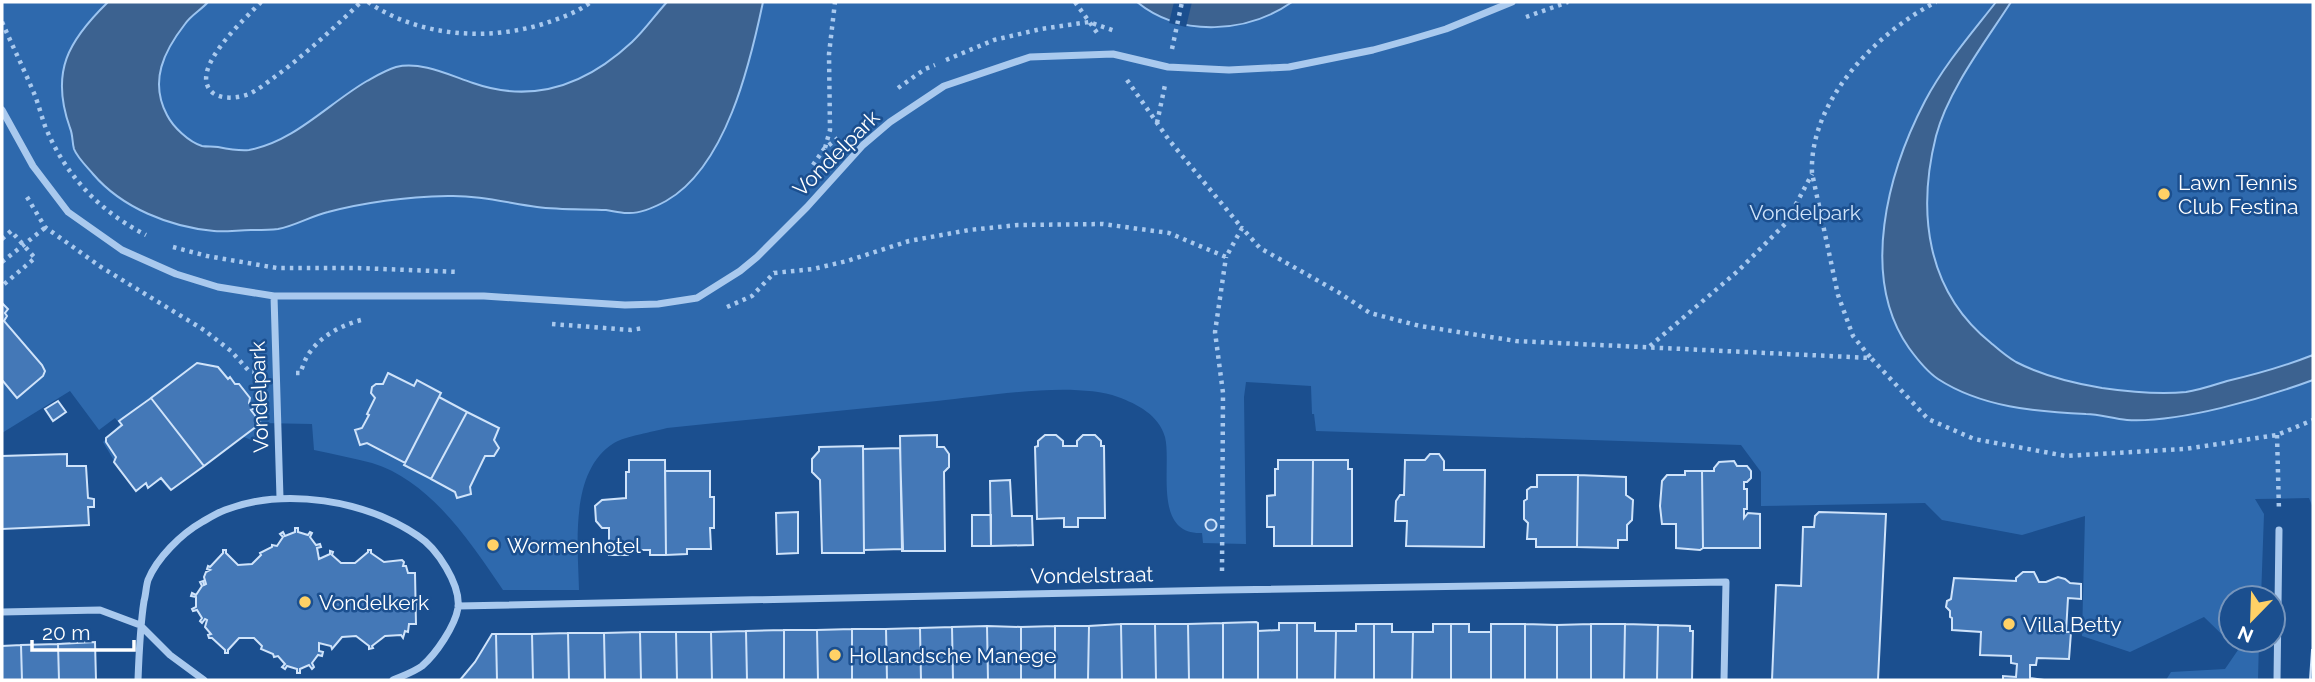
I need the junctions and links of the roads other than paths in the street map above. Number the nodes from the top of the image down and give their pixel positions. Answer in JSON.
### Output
{"nodes":[{"id":1,"x":1512,"y":2,"type":"edge"},
{"id":2,"x":2,"y":110,"type":"edge"},
{"id":3,"x":274,"y":296,"type":"junction"},
{"id":4,"x":281,"y":498,"type":"junction"},
{"id":5,"x":2279,"y":530,"type":"road end"},
{"id":6,"x":458,"y":606,"type":"junction"},
{"id":7,"x":2,"y":612,"type":"edge"},
{"id":8,"x":140,"y":625,"type":"junction"},
{"id":9,"x":138,"y":680,"type":"edge"},
{"id":10,"x":204,"y":680,"type":"edge"},
{"id":11,"x":393,"y":680,"type":"edge"},
{"id":12,"x":1724,"y":680,"type":"edge"},
{"id":13,"x":2277,"y":680,"type":"edge"}],
"edges":[{"from":1,"to":3,"type":"street","name":"Vondelpark"},
{"from":2,"to":3,"type":"street","name":"Vondelpark"},
{"from":3,"to":4,"type":"street","name":"Vondelpark"},
{"from":4,"to":6,"type":"street"},
{"from":4,"to":8,"type":"street"},
{"from":5,"to":13,"type":"street"},
{"from":6,"to":11,"type":"street"},
{"from":6,"to":12,"type":"street","name":"Vondelstraat"},
{"from":7,"to":8,"type":"street"},
{"from":8,"to":9,"type":"street"},
{"from":8,"to":10,"type":"street"}]}
